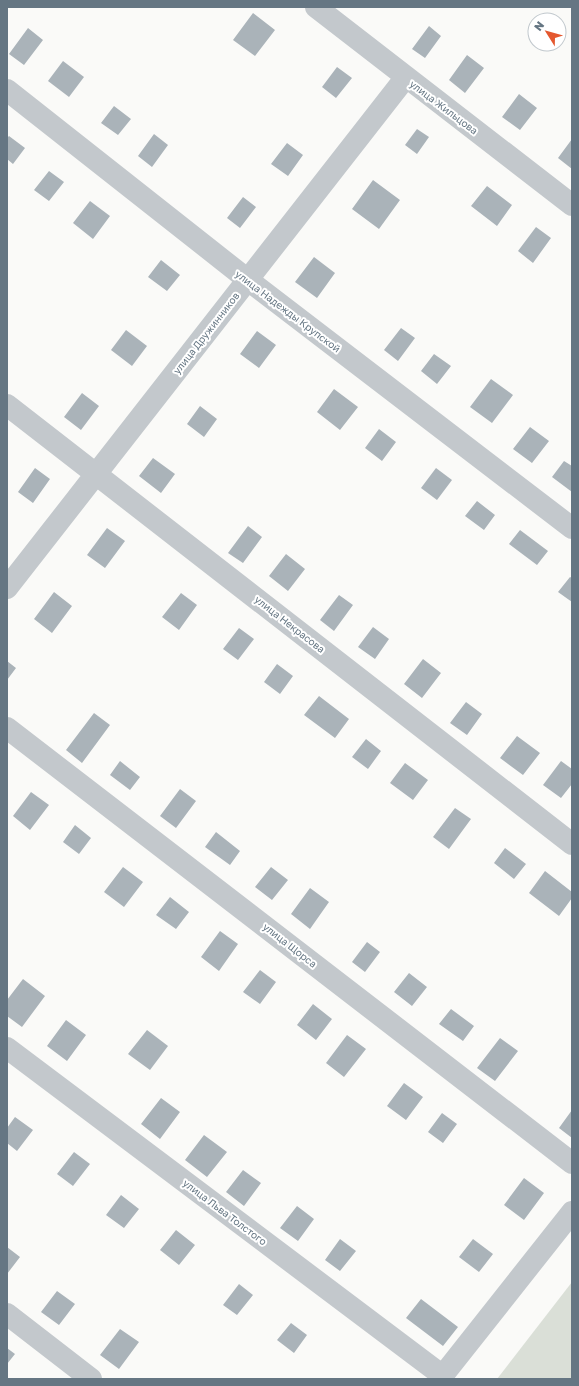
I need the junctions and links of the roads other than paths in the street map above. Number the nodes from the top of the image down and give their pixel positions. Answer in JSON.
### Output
{"nodes":[{"id":1,"x":316,"y":7,"type":"edge"},
{"id":2,"x":406,"y":78,"type":"junction"},
{"id":3,"x":7,"y":90,"type":"edge"},
{"id":4,"x":572,"y":205,"type":"edge"},
{"id":5,"x":248,"y":280,"type":"junction"},
{"id":6,"x":7,"y":405,"type":"edge"},
{"id":7,"x":96,"y":473,"type":"junction"},
{"id":8,"x":572,"y":528,"type":"edge"},
{"id":9,"x":7,"y":588,"type":"edge"},
{"id":10,"x":7,"y":728,"type":"edge"},
{"id":11,"x":572,"y":844,"type":"edge"},
{"id":12,"x":7,"y":1048,"type":"edge"},
{"id":13,"x":572,"y":1162,"type":"edge"},
{"id":14,"x":572,"y":1212,"type":"edge"},
{"id":15,"x":7,"y":1314,"type":"edge"},
{"id":16,"x":442,"y":1377,"type":"edge"},
{"id":17,"x":91,"y":1379,"type":"edge"}],
"edges":[{"from":1,"to":2,"type":"street","name":"улица Жильцова"},
{"from":2,"to":4,"type":"street","name":"улица Жильцова"},
{"from":2,"to":5,"type":"street","name":"улица Дружинников"},
{"from":3,"to":5,"type":"street","name":"улица Надежды Крупской"},
{"from":5,"to":7,"type":"street","name":"улица Дружинников"},
{"from":5,"to":8,"type":"street","name":"улица Надежды Крупской"},
{"from":6,"to":7,"type":"street","name":"улица Некрасова"},
{"from":7,"to":9,"type":"street","name":"улица Дружинников"},
{"from":7,"to":11,"type":"street","name":"улица Некрасова"},
{"from":10,"to":13,"type":"street","name":"улица Щорса"},
{"from":12,"to":16,"type":"street","name":"улица Льва Толстого"},
{"from":14,"to":16,"type":"street"},
{"from":15,"to":17,"type":"street"}]}
